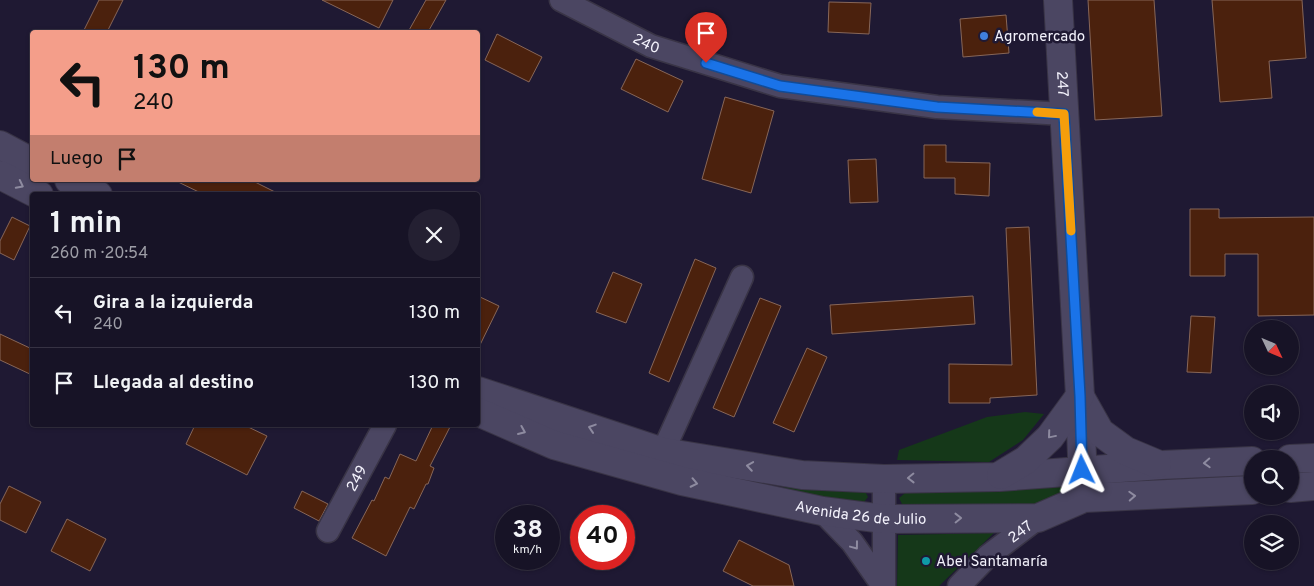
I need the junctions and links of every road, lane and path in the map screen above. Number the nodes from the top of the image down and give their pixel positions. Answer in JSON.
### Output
{"nodes":[{"id":1,"x":561,"y":0,"type":"edge"},
{"id":2,"x":1058,"y":0,"type":"edge"},
{"id":3,"x":1064,"y":114,"type":"junction"},
{"id":4,"x":0,"y":145,"type":"edge"},
{"id":5,"x":30,"y":161,"type":"edge"},
{"id":6,"x":0,"y":175,"type":"edge"},
{"id":7,"x":73,"y":182,"type":"edge"},
{"id":8,"x":33,"y":192,"type":"edge"},
{"id":9,"x":92,"y":192,"type":"edge"},
{"id":10,"x":742,"y":277,"type":"dead end"},
{"id":11,"x":480,"y":391,"type":"edge"},
{"id":12,"x":1080,"y":396,"type":"junction"},
{"id":13,"x":480,"y":413,"type":"edge"},
{"id":14,"x":384,"y":427,"type":"edge"},
{"id":15,"x":1314,"y":458,"type":"edge"},
{"id":16,"x":1299,"y":459,"type":"edge"},
{"id":17,"x":1244,"y":461,"type":"edge"},
{"id":18,"x":658,"y":462,"type":"junction"},
{"id":19,"x":1161,"y":465,"type":"junction"},
{"id":20,"x":1082,"y":470,"type":"junction"},
{"id":21,"x":999,"y":477,"type":"junction"},
{"id":22,"x":884,"y":479,"type":"junction"},
{"id":23,"x":1314,"y":486,"type":"edge"},
{"id":24,"x":1299,"y":487,"type":"edge"},
{"id":25,"x":1244,"y":490,"type":"edge"},
{"id":26,"x":1084,"y":498,"type":"junction"},
{"id":27,"x":822,"y":511,"type":"junction"},
{"id":28,"x":1038,"y":518,"type":"junction"},
{"id":29,"x":884,"y":519,"type":"junction"},
{"id":30,"x":328,"y":531,"type":"dead end"},
{"id":31,"x":883,"y":586,"type":"edge"},
{"id":32,"x":959,"y":586,"type":"edge"}],
"edges":[{"from":1,"to":3,"type":"street","name":"240"},
{"from":2,"to":3,"type":"street","name":"247"},
{"from":3,"to":12,"type":"street","name":"247"},
{"from":4,"to":5,"type":"street"},
{"from":6,"to":8,"type":"street","one_way":true},
{"from":7,"to":9,"type":"street"},
{"from":10,"to":18,"type":"street"},
{"from":18,"to":11,"type":"street","name":"Avenida 26 de Julio","one_way":true},
{"from":12,"to":19,"type":"street"},
{"from":12,"to":20,"type":"street","name":"247"},
{"from":12,"to":21,"type":"street","one_way":true},
{"from":13,"to":18,"type":"street","name":"Avenida 26 de Julio","one_way":true},
{"from":14,"to":30,"type":"street","name":"249"},
{"from":15,"to":16,"type":"street"},
{"from":17,"to":19,"type":"street","name":"Avenida 26 de Julio","one_way":true},
{"from":22,"to":18,"type":"street","name":"Avenida 26 de Julio","one_way":true},
{"from":18,"to":27,"type":"street","name":"Avenida 26 de Julio","one_way":true},
{"from":19,"to":20,"type":"street","name":"Avenida 26 de Julio"},
{"from":20,"to":21,"type":"street","name":"Avenida 26 de Julio"},
{"from":20,"to":26,"type":"street","name":"247"},
{"from":21,"to":22,"type":"street","name":"Avenida 26 de Julio","one_way":true},
{"from":22,"to":29,"type":"street"},
{"from":23,"to":24,"type":"street"},
{"from":26,"to":25,"type":"street","name":"Avenida 26 de Julio","one_way":true},
{"from":26,"to":28,"type":"street","name":"Avenida 26 de Julio"},
{"from":27,"to":29,"type":"street","name":"Avenida 26 de Julio"},
{"from":27,"to":31,"type":"street","one_way":true},
{"from":29,"to":28,"type":"street","name":"Avenida 26 de Julio","one_way":true},
{"from":28,"to":32,"type":"street","name":"247"},
{"from":29,"to":31,"type":"street"}]}
